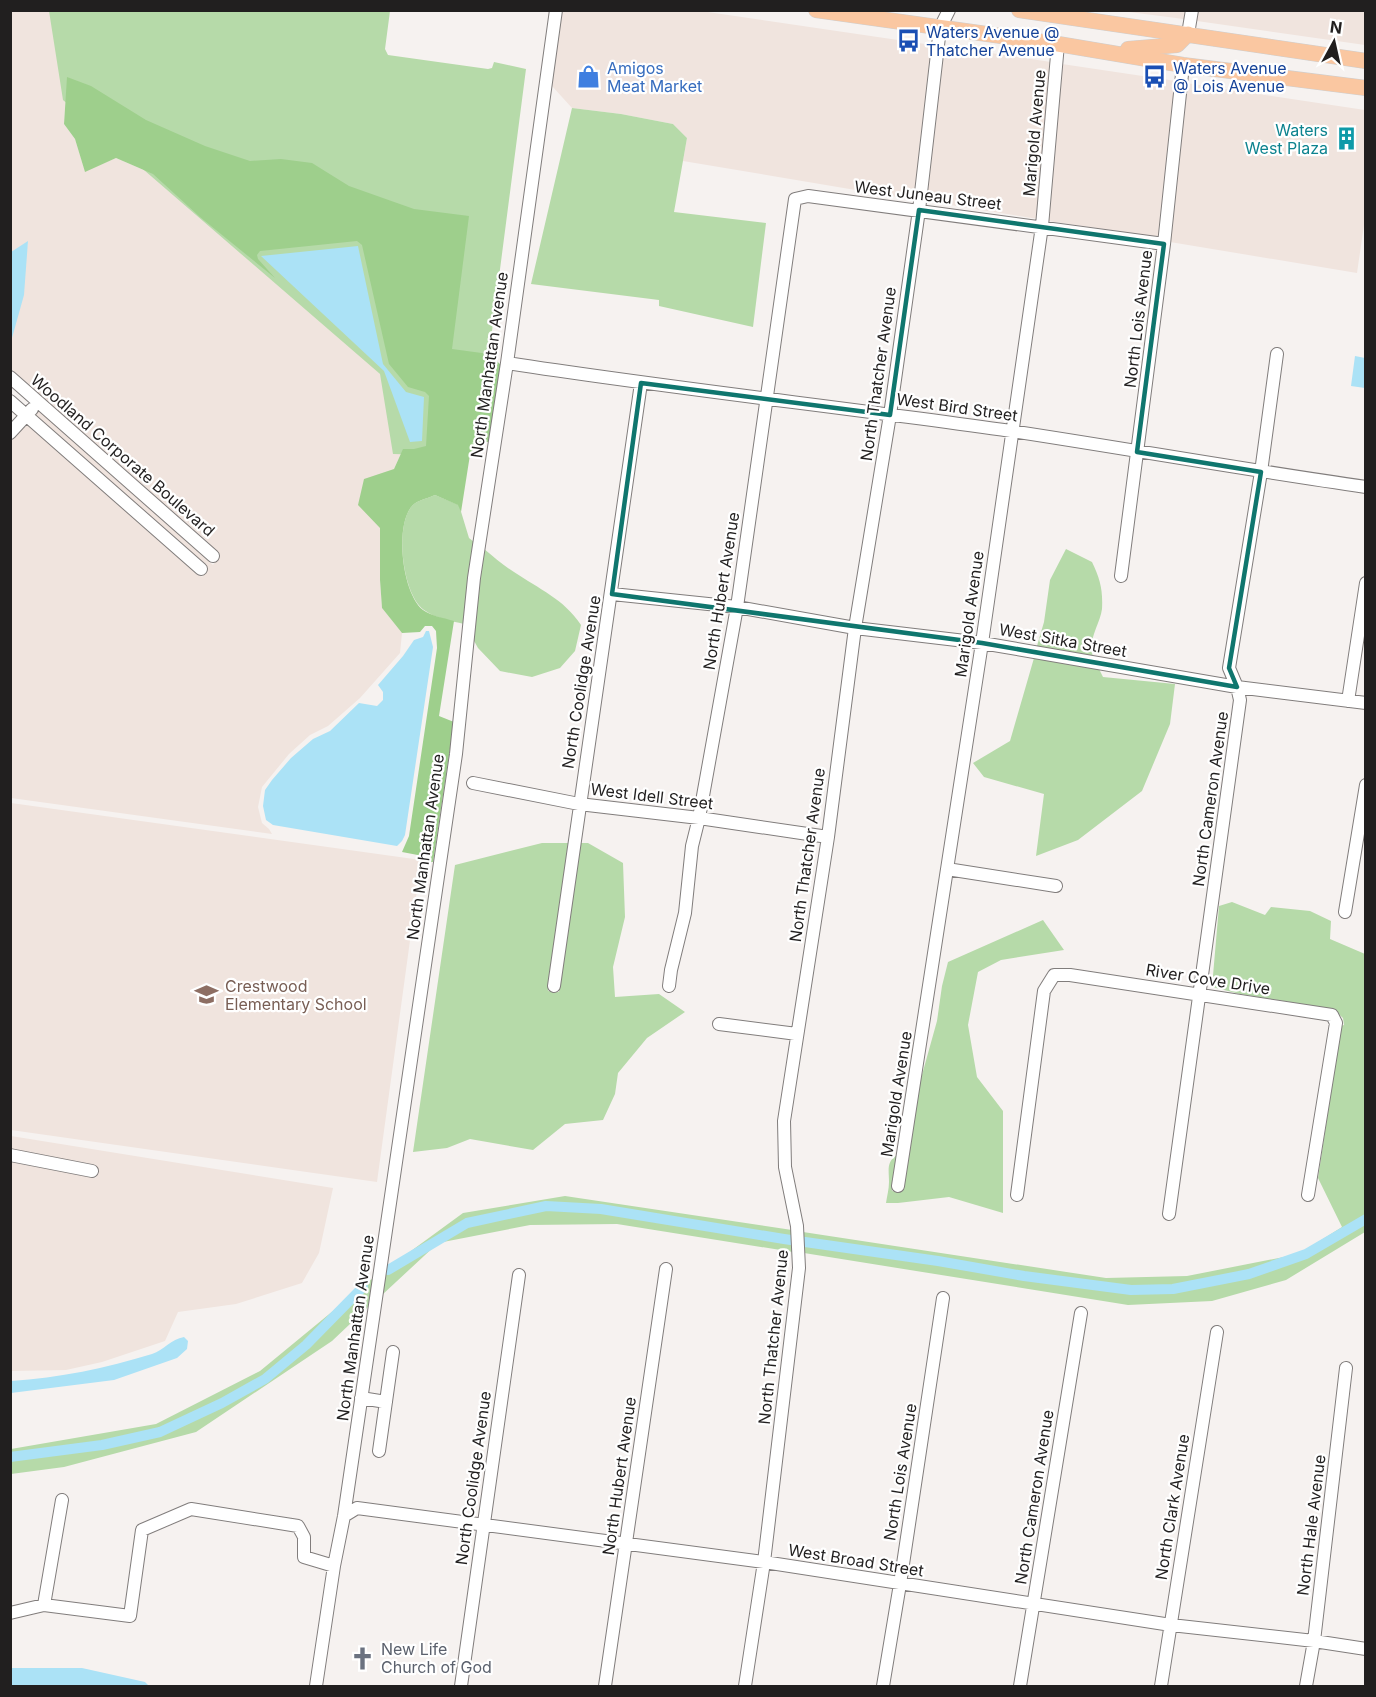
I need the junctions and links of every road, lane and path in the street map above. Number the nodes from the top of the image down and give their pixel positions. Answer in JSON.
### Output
{"nodes":[{"id":1,"x":556,"y":10,"type":"edge"},
{"id":2,"x":816,"y":10,"type":"edge"},
{"id":3,"x":949,"y":10,"type":"edge"},
{"id":4,"x":1019,"y":10,"type":"edge"},
{"id":5,"x":1192,"y":10,"type":"edge"},
{"id":6,"x":940,"y":28,"type":"junction"},
{"id":7,"x":1188,"y":34,"type":"junction"},
{"id":8,"x":1058,"y":45,"type":"junction"},
{"id":9,"x":1089,"y":50,"type":"junction"},
{"id":10,"x":1365,"y":61,"type":"edge"},
{"id":11,"x":1183,"y":65,"type":"junction"},
{"id":12,"x":1365,"y":88,"type":"edge"},
{"id":13,"x":795,"y":199,"type":"joint"},
{"id":14,"x":919,"y":210,"type":"junction"},
{"id":15,"x":1042,"y":226,"type":"junction"},
{"id":16,"x":1164,"y":244,"type":"junction"},
{"id":17,"x":1277,"y":354,"type":"dead end"},
{"id":18,"x":507,"y":363,"type":"junction"},
{"id":19,"x":10,"y":377,"type":"edge"},
{"id":20,"x":641,"y":383,"type":"junction"},
{"id":21,"x":23,"y":389,"type":"junction"},
{"id":22,"x":768,"y":398,"type":"junction"},
{"id":23,"x":11,"y":402,"type":"edge"},
{"id":24,"x":37,"y":402,"type":"junction"},
{"id":25,"x":27,"y":415,"type":"junction"},
{"id":26,"x":890,"y":415,"type":"junction"},
{"id":27,"x":1012,"y":431,"type":"junction"},
{"id":28,"x":10,"y":433,"type":"edge"},
{"id":29,"x":1137,"y":452,"type":"junction"},
{"id":30,"x":1261,"y":472,"type":"junction"},
{"id":31,"x":1365,"y":487,"type":"edge"},
{"id":32,"x":213,"y":556,"type":"dead end"},
{"id":33,"x":201,"y":569,"type":"dead end"},
{"id":34,"x":1121,"y":576,"type":"dead end"},
{"id":35,"x":1365,"y":583,"type":"edge"},
{"id":36,"x":612,"y":594,"type":"junction"},
{"id":37,"x":737,"y":607,"type":"junction"},
{"id":38,"x":855,"y":627,"type":"junction"},
{"id":39,"x":982,"y":643,"type":"junction"},
{"id":40,"x":1237,"y":687,"type":"junction"},
{"id":41,"x":1348,"y":701,"type":"junction"},
{"id":42,"x":1365,"y":703,"type":"edge"},
{"id":43,"x":473,"y":783,"type":"dead end"},
{"id":44,"x":1365,"y":785,"type":"edge"},
{"id":45,"x":579,"y":804,"type":"junction"},
{"id":46,"x":699,"y":818,"type":"junction"},
{"id":47,"x":828,"y":837,"type":"junction"},
{"id":48,"x":947,"y":869,"type":"junction"},
{"id":49,"x":1056,"y":886,"type":"dead end"},
{"id":50,"x":1345,"y":912,"type":"dead end"},
{"id":51,"x":554,"y":986,"type":"dead end"},
{"id":52,"x":669,"y":986,"type":"dead end"},
{"id":53,"x":1201,"y":994,"type":"junction"},
{"id":54,"x":719,"y":1024,"type":"dead end"},
{"id":55,"x":797,"y":1034,"type":"junction"},
{"id":56,"x":10,"y":1155,"type":"edge"},
{"id":57,"x":92,"y":1172,"type":"dead end"},
{"id":58,"x":898,"y":1186,"type":"dead end"},
{"id":59,"x":1017,"y":1195,"type":"dead end"},
{"id":60,"x":1308,"y":1195,"type":"dead end"},
{"id":61,"x":1169,"y":1214,"type":"dead end"},
{"id":62,"x":666,"y":1269,"type":"dead end"},
{"id":63,"x":519,"y":1275,"type":"dead end"},
{"id":64,"x":943,"y":1298,"type":"dead end"},
{"id":65,"x":1081,"y":1313,"type":"dead end"},
{"id":66,"x":1216,"y":1332,"type":"dead end"},
{"id":67,"x":393,"y":1352,"type":"dead end"},
{"id":68,"x":1346,"y":1368,"type":"dead end"},
{"id":69,"x":361,"y":1398,"type":"junction"},
{"id":70,"x":386,"y":1402,"type":"junction"},
{"id":71,"x":379,"y":1451,"type":"dead end"},
{"id":72,"x":62,"y":1500,"type":"dead end"},
{"id":73,"x":344,"y":1516,"type":"junction"},
{"id":74,"x":482,"y":1526,"type":"junction"},
{"id":75,"x":626,"y":1545,"type":"junction"},
{"id":76,"x":764,"y":1562,"type":"junction"},
{"id":77,"x":334,"y":1566,"type":"junction"},
{"id":78,"x":900,"y":1584,"type":"junction"},
{"id":79,"x":44,"y":1605,"type":"junction"},
{"id":80,"x":1034,"y":1605,"type":"junction"},
{"id":81,"x":10,"y":1613,"type":"edge"},
{"id":82,"x":1170,"y":1625,"type":"junction"},
{"id":83,"x":1314,"y":1641,"type":"junction"},
{"id":84,"x":1365,"y":1649,"type":"edge"},
{"id":85,"x":316,"y":1686,"type":"edge"},
{"id":86,"x":461,"y":1686,"type":"edge"},
{"id":87,"x":605,"y":1686,"type":"edge"},
{"id":88,"x":745,"y":1686,"type":"edge"},
{"id":89,"x":883,"y":1686,"type":"edge"},
{"id":90,"x":1020,"y":1686,"type":"edge"},
{"id":91,"x":1161,"y":1686,"type":"edge"},
{"id":92,"x":1306,"y":1686,"type":"edge"}],
"edges":[{"from":1,"to":18,"type":"street","name":"North Manhattan Avenue"},
{"from":2,"to":6,"type":"main road"},
{"from":3,"to":6,"type":"street","name":"North Thatcher Avenue"},
{"from":4,"to":7,"type":"main road"},
{"from":5,"to":7,"type":"street"},
{"from":6,"to":8,"type":"main road"},
{"from":6,"to":14,"type":"street","name":"North Thatcher Avenue"},
{"from":7,"to":9,"type":"main road"},
{"from":7,"to":10,"type":"main road"},
{"from":8,"to":9,"type":"main road"},
{"from":8,"to":15,"type":"street","name":"Marigold Avenue"},
{"from":9,"to":11,"type":"main road"},
{"from":11,"to":12,"type":"main road"},
{"from":11,"to":16,"type":"street","name":"North Lois Avenue"},
{"from":13,"to":14,"type":"street","name":"West Juneau Street"},
{"from":13,"to":22,"type":"street","name":"North Hubert Avenue"},
{"from":14,"to":15,"type":"street","name":"West Juneau Street"},
{"from":14,"to":26,"type":"street","name":"North Thatcher Avenue"},
{"from":15,"to":16,"type":"street","name":"West Juneau Street"},
{"from":15,"to":27,"type":"street","name":"Marigold Avenue"},
{"from":16,"to":29,"type":"street","name":"North Lois Avenue"},
{"from":17,"to":30,"type":"street","name":"North Cameron Avenue"},
{"from":18,"to":20,"type":"street","name":"West Bird Street"},
{"from":18,"to":69,"type":"street","name":"North Manhattan Avenue"},
{"from":19,"to":21,"type":"street","name":"Woodland Corporate Boulevard"},
{"from":20,"to":22,"type":"street","name":"West Bird Street"},
{"from":20,"to":36,"type":"street","name":"North Coolidge Avenue"},
{"from":21,"to":23,"type":"street"},
{"from":21,"to":24,"type":"street","name":"Woodland Corporate Boulevard"},
{"from":22,"to":26,"type":"street","name":"West Bird Street"},
{"from":22,"to":37,"type":"street","name":"North Hubert Avenue"},
{"from":23,"to":25,"type":"street","name":"Woodland Corporate Boulevard"},
{"from":24,"to":25,"type":"street"},
{"from":24,"to":32,"type":"street","name":"Woodland Corporate Boulevard"},
{"from":25,"to":28,"type":"street"},
{"from":25,"to":33,"type":"street","name":"Woodland Corporate Boulevard"},
{"from":26,"to":27,"type":"street","name":"West Bird Street"},
{"from":26,"to":38,"type":"street","name":"North Thatcher Avenue"},
{"from":27,"to":29,"type":"street","name":"West Bird Street"},
{"from":27,"to":39,"type":"street","name":"Marigold Avenue"},
{"from":29,"to":30,"type":"street","name":"West Bird Street"},
{"from":29,"to":34,"type":"street","name":"North Lois Avenue"},
{"from":30,"to":31,"type":"street","name":"West Bird Street"},
{"from":30,"to":40,"type":"street","name":"North Cameron Avenue"},
{"from":35,"to":41,"type":"street"},
{"from":36,"to":37,"type":"street","name":"West Sitka Street"},
{"from":36,"to":45,"type":"street","name":"North Coolidge Avenue"},
{"from":37,"to":38,"type":"street","name":"West Sitka Street"},
{"from":37,"to":46,"type":"street","name":"North Hubert Avenue"},
{"from":38,"to":39,"type":"street","name":"West Sitka Street"},
{"from":38,"to":47,"type":"street","name":"North Thatcher Avenue"},
{"from":39,"to":40,"type":"street","name":"West Sitka Street"},
{"from":39,"to":48,"type":"street","name":"Marigold Avenue"},
{"from":40,"to":41,"type":"street","name":"West Sitka Street"},
{"from":40,"to":53,"type":"street","name":"North Cameron Avenue"},
{"from":41,"to":42,"type":"street","name":"West Sitka Street"},
{"from":43,"to":45,"type":"street","name":"West Idell Street"},
{"from":44,"to":50,"type":"street"},
{"from":45,"to":46,"type":"street","name":"West Idell Street"},
{"from":45,"to":51,"type":"street","name":"North Coolidge Avenue"},
{"from":46,"to":47,"type":"street","name":"West Idell Street"},
{"from":46,"to":52,"type":"street","name":"North Hubert Avenue"},
{"from":47,"to":55,"type":"street","name":"North Thatcher Avenue"},
{"from":48,"to":49,"type":"street"},
{"from":48,"to":58,"type":"street","name":"Marigold Avenue"},
{"from":53,"to":59,"type":"street","name":"River Cove Drive"},
{"from":53,"to":60,"type":"street","name":"River Cove Drive"},
{"from":53,"to":61,"type":"street","name":"North Cameron Avenue"},
{"from":54,"to":55,"type":"street"},
{"from":55,"to":76,"type":"street","name":"North Thatcher Avenue"},
{"from":56,"to":57,"type":"street"},
{"from":62,"to":75,"type":"street","name":"North Hubert Avenue"},
{"from":63,"to":74,"type":"street","name":"North Coolidge Avenue"},
{"from":64,"to":78,"type":"street","name":"North Lois Avenue"},
{"from":65,"to":80,"type":"street","name":"North Cameron Avenue"},
{"from":66,"to":82,"type":"street","name":"North Clark Avenue"},
{"from":67,"to":70,"type":"street"},
{"from":68,"to":83,"type":"street","name":"North Hale Avenue"},
{"from":69,"to":70,"type":"street"},
{"from":69,"to":73,"type":"street","name":"North Manhattan Avenue"},
{"from":70,"to":71,"type":"street"},
{"from":72,"to":79,"type":"street"},
{"from":73,"to":74,"type":"street","name":"West Broad Street"},
{"from":73,"to":77,"type":"street","name":"North Manhattan Avenue"},
{"from":74,"to":75,"type":"street","name":"West Broad Street"},
{"from":74,"to":86,"type":"street","name":"North Coolidge Avenue"},
{"from":75,"to":76,"type":"street","name":"West Broad Street"},
{"from":75,"to":87,"type":"street","name":"North Hubert Avenue"},
{"from":76,"to":78,"type":"street","name":"West Broad Street"},
{"from":76,"to":88,"type":"street","name":"North Thatcher Avenue"},
{"from":77,"to":79,"type":"street"},
{"from":77,"to":85,"type":"street","name":"North Manhattan Avenue"},
{"from":78,"to":80,"type":"street","name":"West Broad Street"},
{"from":78,"to":89,"type":"street","name":"North Lois Avenue"},
{"from":79,"to":81,"type":"street"},
{"from":80,"to":82,"type":"street","name":"West Broad Street"},
{"from":80,"to":90,"type":"street","name":"North Cameron Avenue"},
{"from":82,"to":83,"type":"street","name":"West Broad Street"},
{"from":82,"to":91,"type":"street","name":"North Clark Avenue"},
{"from":83,"to":84,"type":"street","name":"West Broad Street"},
{"from":83,"to":92,"type":"street","name":"North Hale Avenue"}]}
